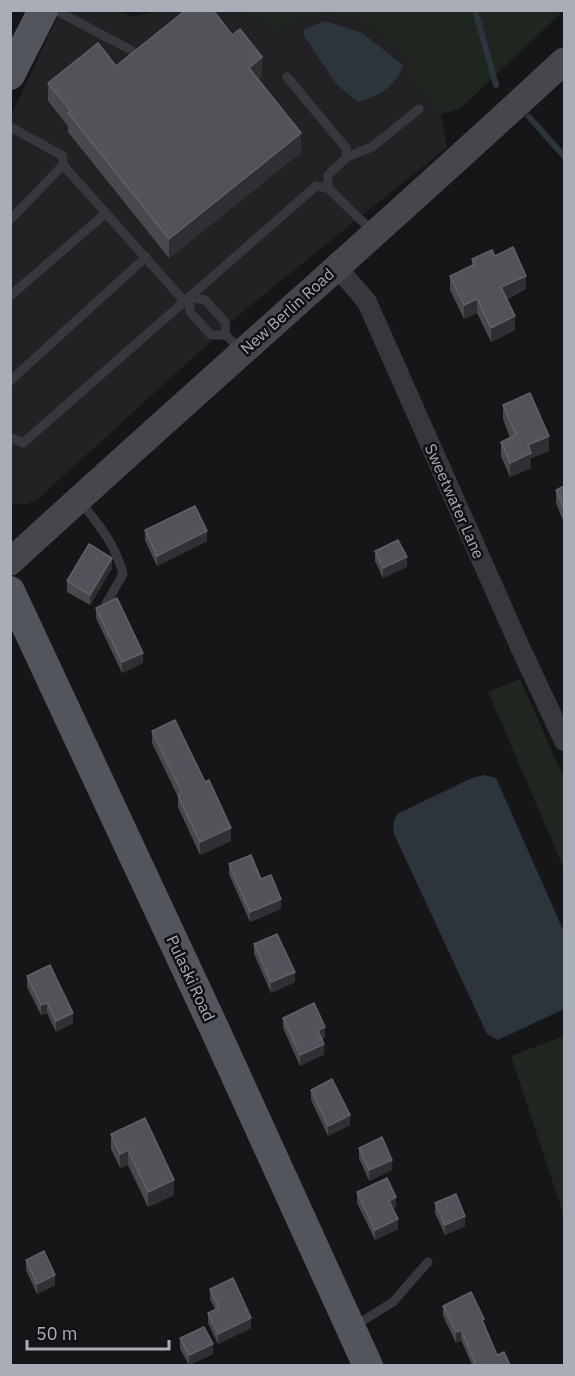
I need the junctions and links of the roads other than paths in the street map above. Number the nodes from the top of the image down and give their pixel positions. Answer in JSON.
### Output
{"nodes":[{"id":1,"x":43,"y":10,"type":"edge"},
{"id":2,"x":55,"y":10,"type":"edge"},
{"id":3,"x":131,"y":50,"type":"dead end"},
{"id":4,"x":564,"y":61,"type":"edge"},
{"id":5,"x":10,"y":75,"type":"edge"},
{"id":6,"x":287,"y":77,"type":"dead end"},
{"id":7,"x":418,"y":109,"type":"dead end"},
{"id":8,"x":10,"y":127,"type":"edge"},
{"id":9,"x":347,"y":157,"type":"junction"},
{"id":10,"x":63,"y":165,"type":"junction"},
{"id":11,"x":328,"y":188,"type":"junction"},
{"id":12,"x":106,"y":213,"type":"junction"},
{"id":13,"x":10,"y":220,"type":"edge"},
{"id":14,"x":374,"y":234,"type":"junction"},
{"id":15,"x":146,"y":257,"type":"junction"},
{"id":16,"x":337,"y":267,"type":"junction"},
{"id":17,"x":10,"y":296,"type":"edge"},
{"id":18,"x":187,"y":299,"type":"junction"},
{"id":19,"x":234,"y":343,"type":"junction"},
{"id":20,"x":10,"y":381,"type":"edge"},
{"id":21,"x":10,"y":437,"type":"edge"},
{"id":22,"x":79,"y":499,"type":"junction"},
{"id":23,"x":10,"y":562,"type":"edge"},
{"id":24,"x":10,"y":591,"type":"edge"},
{"id":25,"x":106,"y":604,"type":"edge"},
{"id":26,"x":564,"y":741,"type":"edge"},
{"id":27,"x":428,"y":1262,"type":"dead end"},
{"id":28,"x":351,"y":1328,"type":"junction"},
{"id":29,"x":368,"y":1365,"type":"edge"}],
"edges":[{"from":1,"to":5,"type":"main road"},
{"from":2,"to":3,"type":"lane"},
{"from":4,"to":14,"type":"street","name":"New Berlin Road"},
{"from":6,"to":9,"type":"lane"},
{"from":7,"to":9,"type":"lane"},
{"from":8,"to":10,"type":"lane"},
{"from":9,"to":11,"type":"lane"},
{"from":10,"to":12,"type":"lane"},
{"from":10,"to":13,"type":"lane"},
{"from":11,"to":14,"type":"lane"},
{"from":11,"to":18,"type":"lane"},
{"from":12,"to":15,"type":"lane"},
{"from":12,"to":17,"type":"lane"},
{"from":14,"to":16,"type":"street","name":"New Berlin Road"},
{"from":15,"to":18,"type":"lane"},
{"from":15,"to":20,"type":"lane"},
{"from":16,"to":19,"type":"street","name":"New Berlin Road"},
{"from":16,"to":26,"type":"street","name":"Sweetwater Lane"},
{"from":18,"to":19,"type":"lane"},
{"from":18,"to":19,"type":"lane"},
{"from":18,"to":21,"type":"lane"},
{"from":19,"to":22,"type":"street","name":"New Berlin Road"},
{"from":22,"to":23,"type":"street","name":"New Berlin Road"},
{"from":22,"to":25,"type":"lane"},
{"from":24,"to":28,"type":"main road","name":"Pulaski Road"},
{"from":27,"to":28,"type":"lane"},
{"from":28,"to":29,"type":"main road","name":"Pulaski Road"}]}
